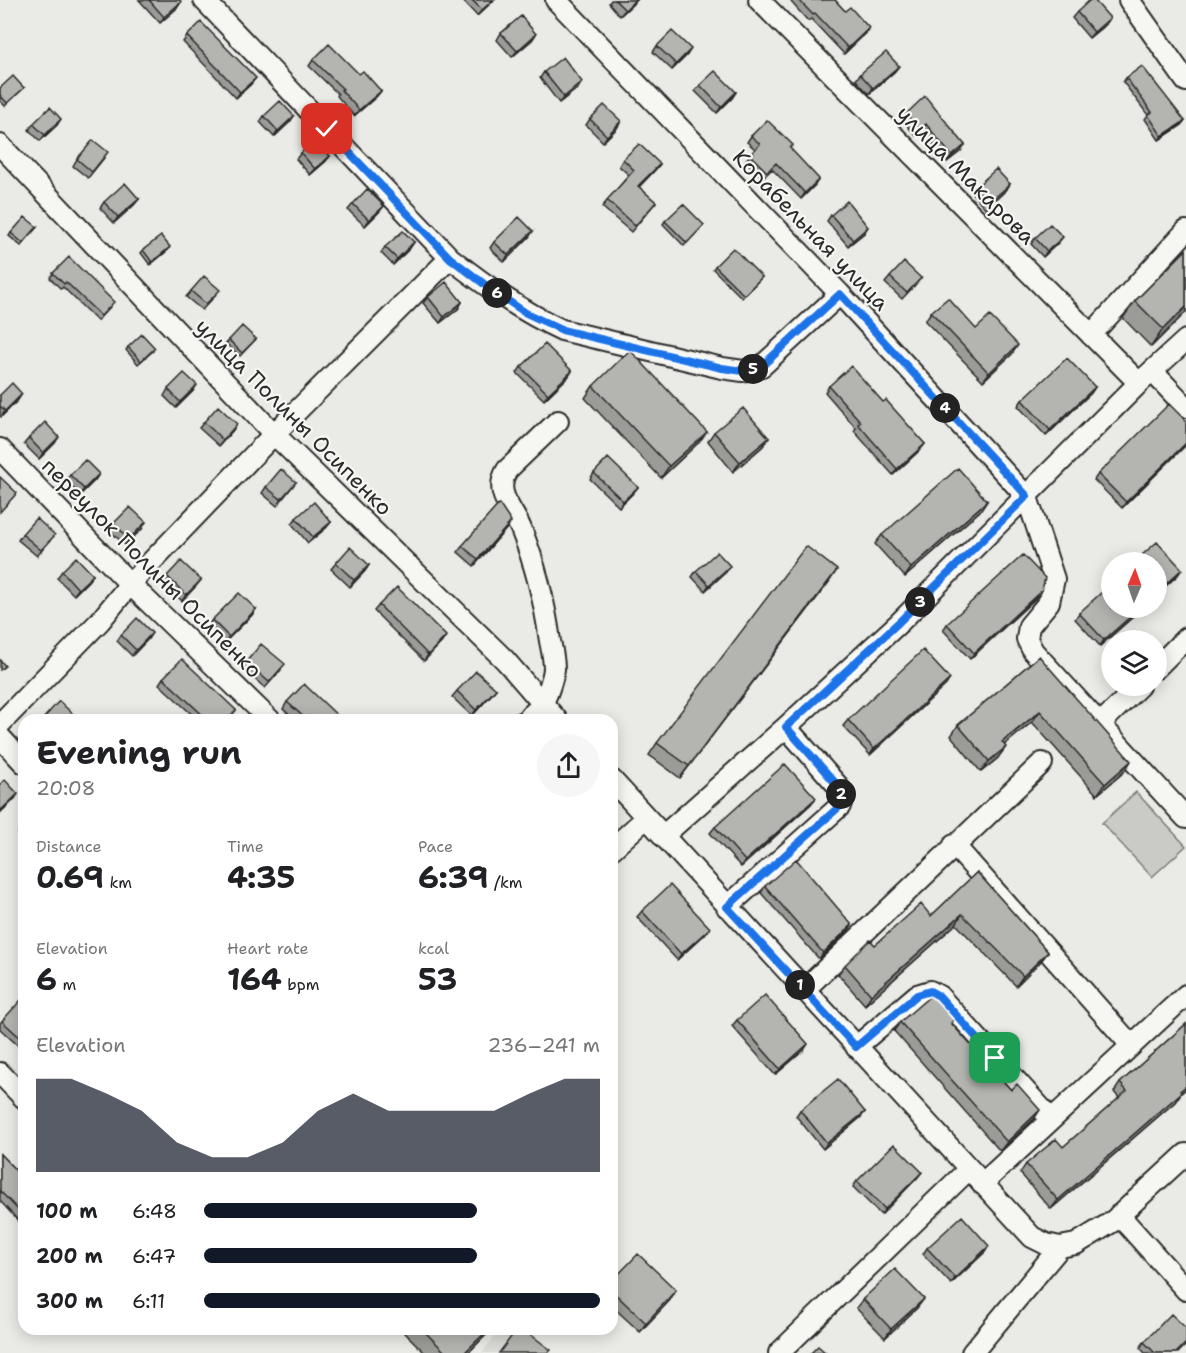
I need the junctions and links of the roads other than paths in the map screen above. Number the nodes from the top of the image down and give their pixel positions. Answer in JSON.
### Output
{"nodes":[{"id":1,"x":204,"y":0,"type":"edge"},
{"id":2,"x":556,"y":0,"type":"edge"},
{"id":3,"x":759,"y":0,"type":"edge"},
{"id":4,"x":1129,"y":0,"type":"edge"},
{"id":5,"x":1186,"y":81,"type":"edge"},
{"id":6,"x":0,"y":145,"type":"edge"},
{"id":7,"x":1186,"y":231,"type":"edge"},
{"id":8,"x":450,"y":258,"type":"junction"},
{"id":9,"x":840,"y":294,"type":"junction"},
{"id":10,"x":1091,"y":335,"type":"junction"},
{"id":11,"x":1186,"y":340,"type":"edge"},
{"id":12,"x":1145,"y":377,"type":"junction"},
{"id":13,"x":1186,"y":407,"type":"edge"},
{"id":14,"x":558,"y":420,"type":"dead end"},
{"id":15,"x":274,"y":434,"type":"junction"},
{"id":16,"x":0,"y":449,"type":"edge"},
{"id":17,"x":1027,"y":496,"type":"junction"},
{"id":18,"x":130,"y":584,"type":"junction"},
{"id":19,"x":1186,"y":638,"type":"edge"},
{"id":20,"x":1167,"y":657,"type":"edge"},
{"id":21,"x":1129,"y":696,"type":"edge"},
{"id":22,"x":542,"y":704,"type":"junction"},
{"id":23,"x":264,"y":714,"type":"edge"},
{"id":24,"x":532,"y":714,"type":"edge"},
{"id":25,"x":551,"y":714,"type":"edge"},
{"id":26,"x":0,"y":724,"type":"edge"},
{"id":27,"x":1100,"y":724,"type":"junction"},
{"id":28,"x":786,"y":727,"type":"junction"},
{"id":29,"x":0,"y":737,"type":"edge"},
{"id":30,"x":18,"y":756,"type":"edge"},
{"id":31,"x":1042,"y":764,"type":"dead end"},
{"id":32,"x":618,"y":787,"type":"edge"},
{"id":33,"x":646,"y":818,"type":"junction"},
{"id":34,"x":1186,"y":818,"type":"edge"},
{"id":35,"x":663,"y":836,"type":"junction"},
{"id":36,"x":618,"y":844,"type":"edge"},
{"id":37,"x":954,"y":845,"type":"junction"},
{"id":38,"x":727,"y":907,"type":"junction"},
{"id":39,"x":804,"y":990,"type":"junction"},
{"id":40,"x":1186,"y":995,"type":"edge"},
{"id":41,"x":1131,"y":1045,"type":"junction"},
{"id":42,"x":856,"y":1047,"type":"junction"},
{"id":43,"x":0,"y":1073,"type":"edge"},
{"id":44,"x":18,"y":1092,"type":"edge"},
{"id":45,"x":1052,"y":1119,"type":"junction"},
{"id":46,"x":1186,"y":1154,"type":"edge"},
{"id":47,"x":969,"y":1169,"type":"junction"},
{"id":48,"x":982,"y":1184,"type":"junction"},
{"id":49,"x":1119,"y":1215,"type":"junction"},
{"id":50,"x":1060,"y":1247,"type":"junction"},
{"id":51,"x":1186,"y":1290,"type":"edge"},
{"id":52,"x":779,"y":1353,"type":"edge"},
{"id":53,"x":972,"y":1353,"type":"edge"}],
"edges":[{"from":1,"to":8,"type":"street"},
{"from":2,"to":9,"type":"street","name":"Корабельная улица"},
{"from":3,"to":10,"type":"street","name":"улица Макарова"},
{"from":4,"to":5,"type":"street"},
{"from":6,"to":15,"type":"street","name":"улица Полины Осипенко"},
{"from":7,"to":10,"type":"street"},
{"from":8,"to":9,"type":"street"},
{"from":8,"to":15,"type":"street"},
{"from":9,"to":17,"type":"street","name":"Корабельная улица"},
{"from":10,"to":12,"type":"street","name":"улица Макарова"},
{"from":11,"to":12,"type":"street"},
{"from":12,"to":13,"type":"street","name":"улица Макарова"},
{"from":12,"to":17,"type":"street"},
{"from":14,"to":22,"type":"street"},
{"from":15,"to":18,"type":"street"},
{"from":15,"to":22,"type":"street","name":"улица Полины Осипенко"},
{"from":16,"to":18,"type":"street","name":"переулок Полины Осипенко"},
{"from":17,"to":27,"type":"street"},
{"from":17,"to":28,"type":"street"},
{"from":18,"to":23,"type":"street","name":"переулок Полины Осипенко"},
{"from":18,"to":26,"type":"street"},
{"from":19,"to":20,"type":"street"},
{"from":21,"to":27,"type":"street"},
{"from":22,"to":24,"type":"street"},
{"from":22,"to":25,"type":"street","name":"улица Полины Осипенко"},
{"from":27,"to":34,"type":"street"},
{"from":28,"to":35,"type":"street"},
{"from":28,"to":38,"type":"street"},
{"from":29,"to":30,"type":"street"},
{"from":31,"to":37,"type":"street"},
{"from":32,"to":33,"type":"street"},
{"from":33,"to":35,"type":"street"},
{"from":33,"to":36,"type":"street"},
{"from":35,"to":38,"type":"street"},
{"from":37,"to":39,"type":"street"},
{"from":37,"to":41,"type":"street"},
{"from":38,"to":39,"type":"street"},
{"from":39,"to":42,"type":"street"},
{"from":40,"to":41,"type":"street"},
{"from":41,"to":45,"type":"street"},
{"from":42,"to":45,"type":"street"},
{"from":42,"to":47,"type":"street"},
{"from":43,"to":44,"type":"street"},
{"from":45,"to":48,"type":"street"},
{"from":46,"to":49,"type":"street"},
{"from":47,"to":48,"type":"street"},
{"from":47,"to":52,"type":"street"},
{"from":48,"to":50,"type":"street"},
{"from":49,"to":50,"type":"street"},
{"from":49,"to":51,"type":"street"},
{"from":50,"to":53,"type":"street"}]}
